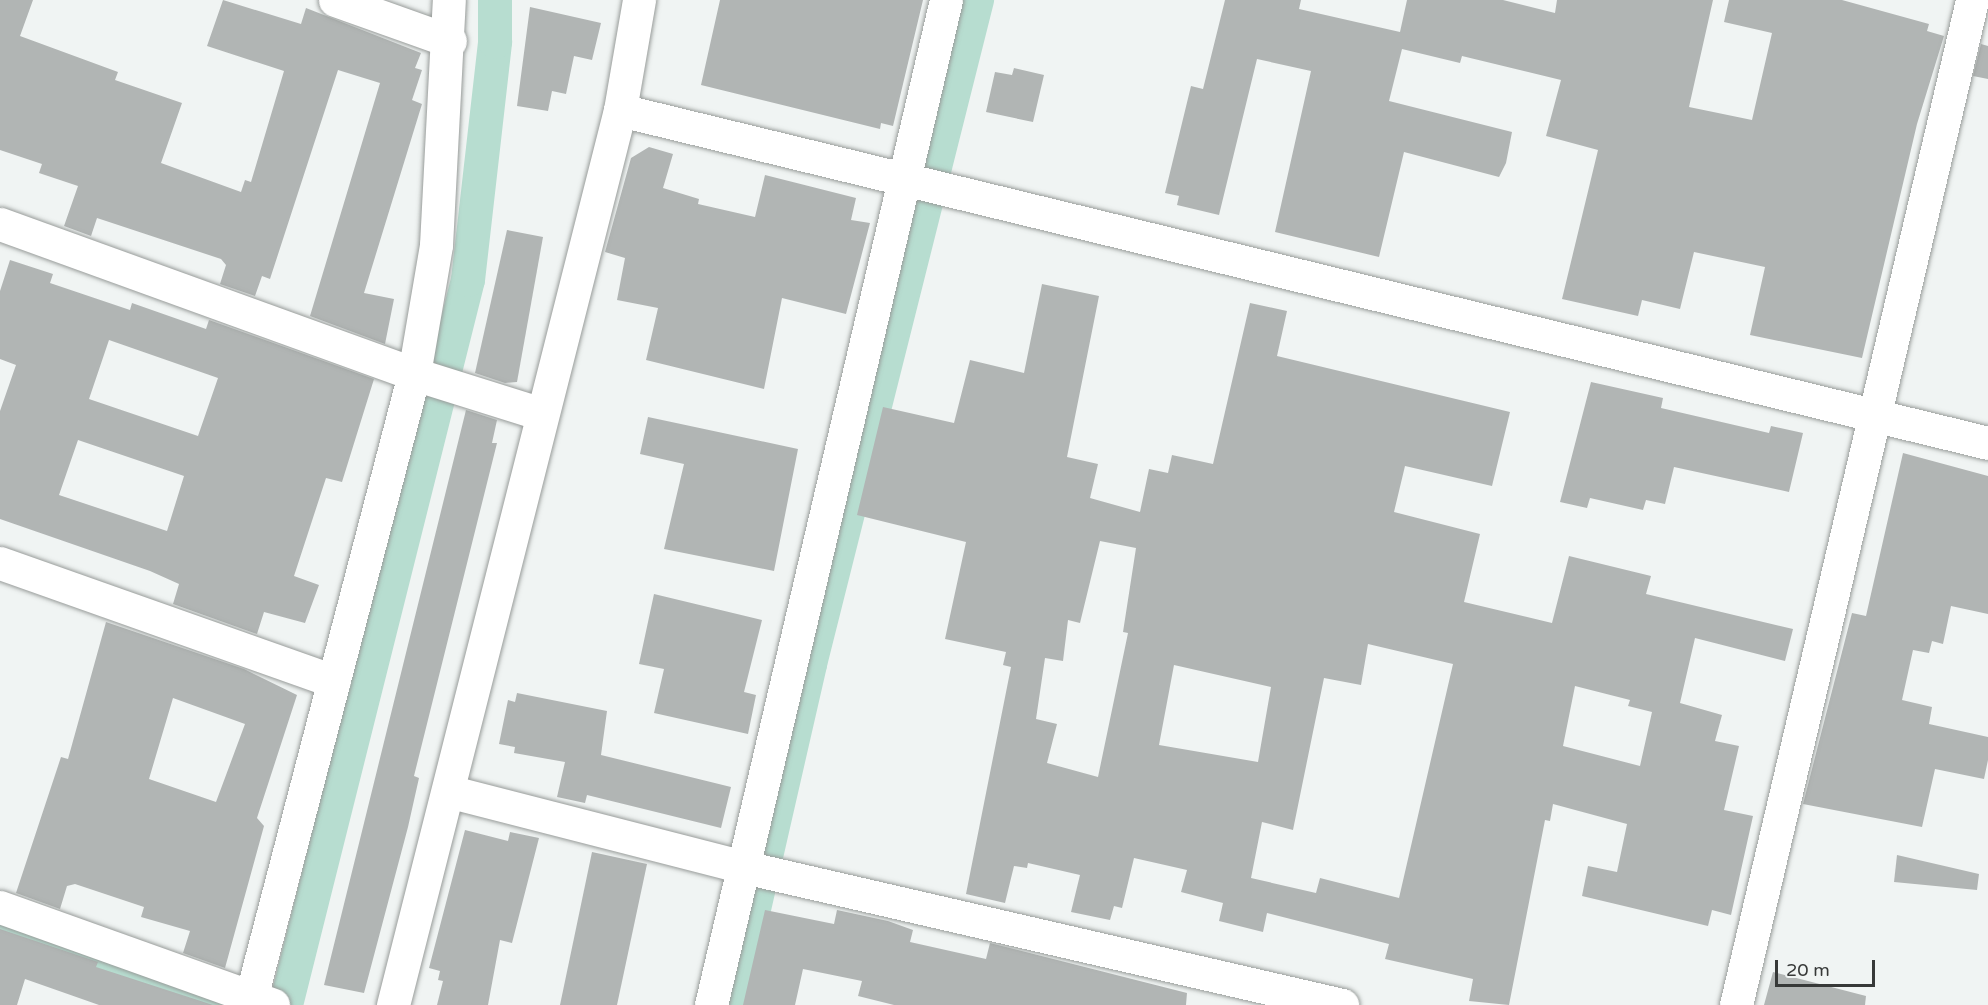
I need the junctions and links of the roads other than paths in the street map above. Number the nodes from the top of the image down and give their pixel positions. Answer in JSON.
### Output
{"nodes":[{"id":1,"x":335,"y":0,"type":"edge"},
{"id":2,"x":449,"y":0,"type":"edge"},
{"id":3,"x":639,"y":0,"type":"edge"},
{"id":4,"x":946,"y":0,"type":"edge"},
{"id":5,"x":1972,"y":0,"type":"edge"},
{"id":6,"x":450,"y":42,"type":"junction"},
{"id":7,"x":620,"y":110,"type":"junction"},
{"id":8,"x":903,"y":180,"type":"junction"},
{"id":9,"x":0,"y":224,"type":"edge"},
{"id":10,"x":414,"y":374,"type":"junction"},
{"id":11,"x":542,"y":414,"type":"junction"},
{"id":12,"x":1875,"y":416,"type":"junction"},
{"id":13,"x":1988,"y":443,"type":"edge"},
{"id":14,"x":0,"y":564,"type":"edge"},
{"id":15,"x":334,"y":681,"type":"junction"},
{"id":16,"x":448,"y":791,"type":"junction"},
{"id":17,"x":744,"y":867,"type":"junction"},
{"id":18,"x":0,"y":907,"type":"edge"},
{"id":19,"x":1229,"y":992,"type":"edge"},
{"id":20,"x":258,"y":1002,"type":"edge"},
{"id":21,"x":393,"y":1005,"type":"edge"},
{"id":22,"x":711,"y":1005,"type":"edge"},
{"id":23,"x":1342,"y":1005,"type":"edge"},
{"id":24,"x":1736,"y":1005,"type":"edge"}],
"edges":[{"from":1,"to":6,"type":"street"},
{"from":2,"to":6,"type":"street"},
{"from":3,"to":7,"type":"street"},
{"from":4,"to":8,"type":"street"},
{"from":5,"to":12,"type":"street"},
{"from":6,"to":10,"type":"street"},
{"from":7,"to":8,"type":"street"},
{"from":7,"to":11,"type":"street"},
{"from":8,"to":12,"type":"street"},
{"from":8,"to":17,"type":"street"},
{"from":9,"to":10,"type":"street"},
{"from":10,"to":11,"type":"street"},
{"from":10,"to":15,"type":"street"},
{"from":11,"to":16,"type":"street"},
{"from":12,"to":13,"type":"street"},
{"from":12,"to":24,"type":"street"},
{"from":14,"to":15,"type":"street"},
{"from":15,"to":20,"type":"street"},
{"from":16,"to":17,"type":"street"},
{"from":16,"to":21,"type":"street"},
{"from":17,"to":19,"type":"street"},
{"from":17,"to":22,"type":"street"},
{"from":18,"to":20,"type":"street"},
{"from":19,"to":23,"type":"street"}]}
